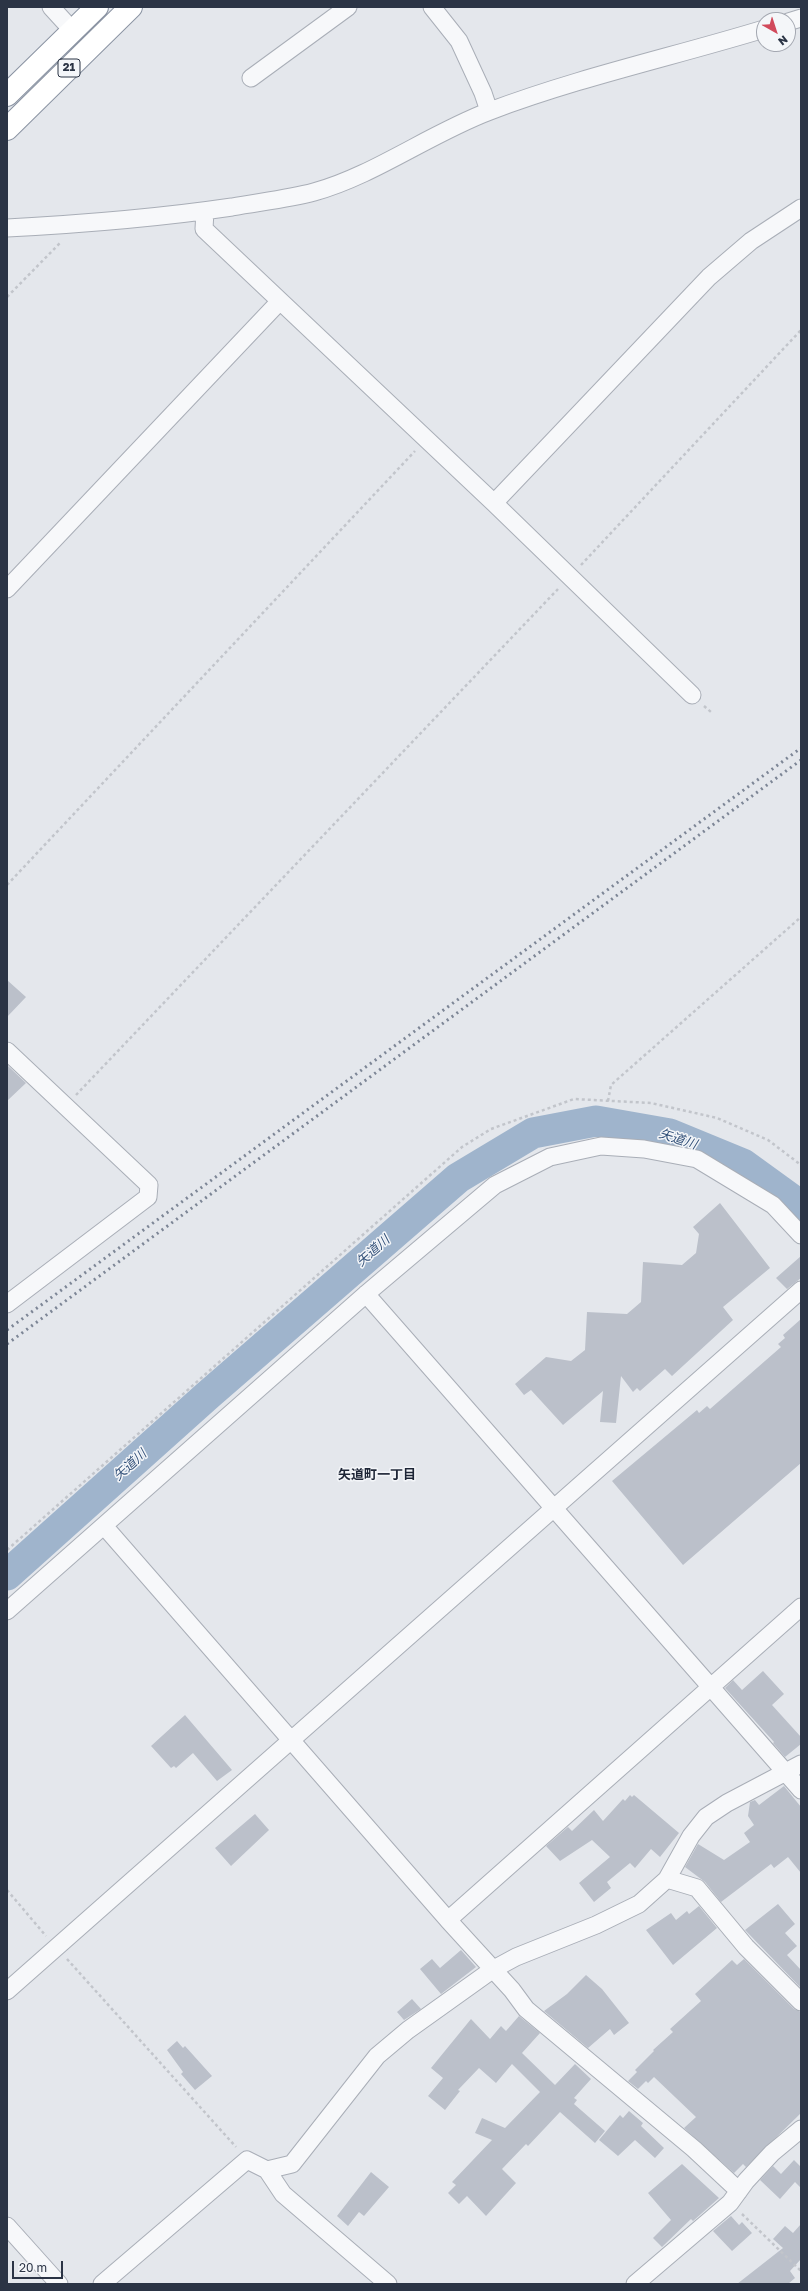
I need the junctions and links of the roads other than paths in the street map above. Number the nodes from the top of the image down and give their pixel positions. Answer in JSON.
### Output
{"nodes":[{"id":1,"x":51,"y":7,"type":"edge"},
{"id":2,"x":97,"y":7,"type":"edge"},
{"id":3,"x":130,"y":7,"type":"edge"},
{"id":4,"x":348,"y":7,"type":"edge"},
{"id":5,"x":432,"y":7,"type":"edge"},
{"id":6,"x":72,"y":30,"type":"junction"},
{"id":7,"x":756,"y":31,"type":"edge"},
{"id":8,"x":38,"y":64,"type":"junction"},
{"id":9,"x":251,"y":78,"type":"dead end"},
{"id":10,"x":7,"y":88,"type":"edge"},
{"id":11,"x":7,"y":95,"type":"edge"},
{"id":12,"x":489,"y":111,"type":"junction"},
{"id":13,"x":7,"y":129,"type":"edge"},
{"id":14,"x":801,"y":208,"type":"edge"},
{"id":15,"x":197,"y":212,"type":"junction"},
{"id":16,"x":7,"y":228,"type":"edge"},
{"id":17,"x":280,"y":301,"type":"junction"},
{"id":18,"x":494,"y":502,"type":"junction"},
{"id":19,"x":7,"y":589,"type":"edge"},
{"id":20,"x":692,"y":695,"type":"dead end"},
{"id":21,"x":7,"y":1051,"type":"edge"},
{"id":22,"x":801,"y":1235,"type":"edge"},
{"id":23,"x":801,"y":1290,"type":"edge"},
{"id":24,"x":366,"y":1294,"type":"junction"},
{"id":25,"x":7,"y":1304,"type":"edge"},
{"id":26,"x":555,"y":1508,"type":"junction"},
{"id":27,"x":105,"y":1526,"type":"junction"},
{"id":28,"x":801,"y":1607,"type":"edge"},
{"id":29,"x":7,"y":1611,"type":"edge"},
{"id":30,"x":712,"y":1687,"type":"junction"},
{"id":31,"x":292,"y":1739,"type":"junction"},
{"id":32,"x":794,"y":1769,"type":"edge"},
{"id":33,"x":801,"y":1790,"type":"edge"},
{"id":34,"x":667,"y":1879,"type":"junction"},
{"id":35,"x":448,"y":1920,"type":"junction"},
{"id":36,"x":492,"y":1970,"type":"junction"},
{"id":37,"x":7,"y":1991,"type":"edge"},
{"id":38,"x":801,"y":2002,"type":"edge"},
{"id":39,"x":801,"y":2129,"type":"edge"},
{"id":40,"x":266,"y":2170,"type":"junction"},
{"id":41,"x":735,"y":2197,"type":"junction"},
{"id":42,"x":7,"y":2226,"type":"edge"},
{"id":43,"x":59,"y":2284,"type":"edge"},
{"id":44,"x":102,"y":2284,"type":"edge"},
{"id":45,"x":388,"y":2284,"type":"edge"},
{"id":46,"x":635,"y":2284,"type":"edge"}],
"edges":[{"from":1,"to":6,"type":"street"},
{"from":2,"to":6,"type":"highway","number":"21"},
{"from":3,"to":13,"type":"highway","number":"21"},
{"from":4,"to":9,"type":"street"},
{"from":5,"to":12,"type":"street"},
{"from":6,"to":8,"type":"highway","number":"21"},
{"from":7,"to":12,"type":"street"},
{"from":8,"to":10,"type":"highway","number":"21"},
{"from":8,"to":11,"type":"highway","number":"21"},
{"from":12,"to":15,"type":"street"},
{"from":14,"to":18,"type":"street"},
{"from":15,"to":16,"type":"street"},
{"from":15,"to":17,"type":"street"},
{"from":17,"to":18,"type":"street"},
{"from":17,"to":19,"type":"street"},
{"from":18,"to":20,"type":"street"},
{"from":21,"to":25,"type":"street"},
{"from":22,"to":24,"type":"street"},
{"from":23,"to":26,"type":"street"},
{"from":24,"to":26,"type":"street"},
{"from":24,"to":27,"type":"street"},
{"from":26,"to":30,"type":"street"},
{"from":26,"to":31,"type":"street"},
{"from":27,"to":29,"type":"street"},
{"from":27,"to":31,"type":"street"},
{"from":28,"to":30,"type":"street"},
{"from":30,"to":32,"type":"street"},
{"from":30,"to":35,"type":"street"},
{"from":31,"to":35,"type":"street"},
{"from":31,"to":37,"type":"street"},
{"from":32,"to":33,"type":"street"},
{"from":32,"to":34,"type":"street"},
{"from":34,"to":36,"type":"street"},
{"from":34,"to":38,"type":"street"},
{"from":35,"to":36,"type":"street"},
{"from":36,"to":40,"type":"street"},
{"from":36,"to":41,"type":"street"},
{"from":39,"to":41,"type":"street"},
{"from":40,"to":44,"type":"street"},
{"from":40,"to":45,"type":"street"},
{"from":41,"to":46,"type":"street"},
{"from":42,"to":43,"type":"street"}]}
